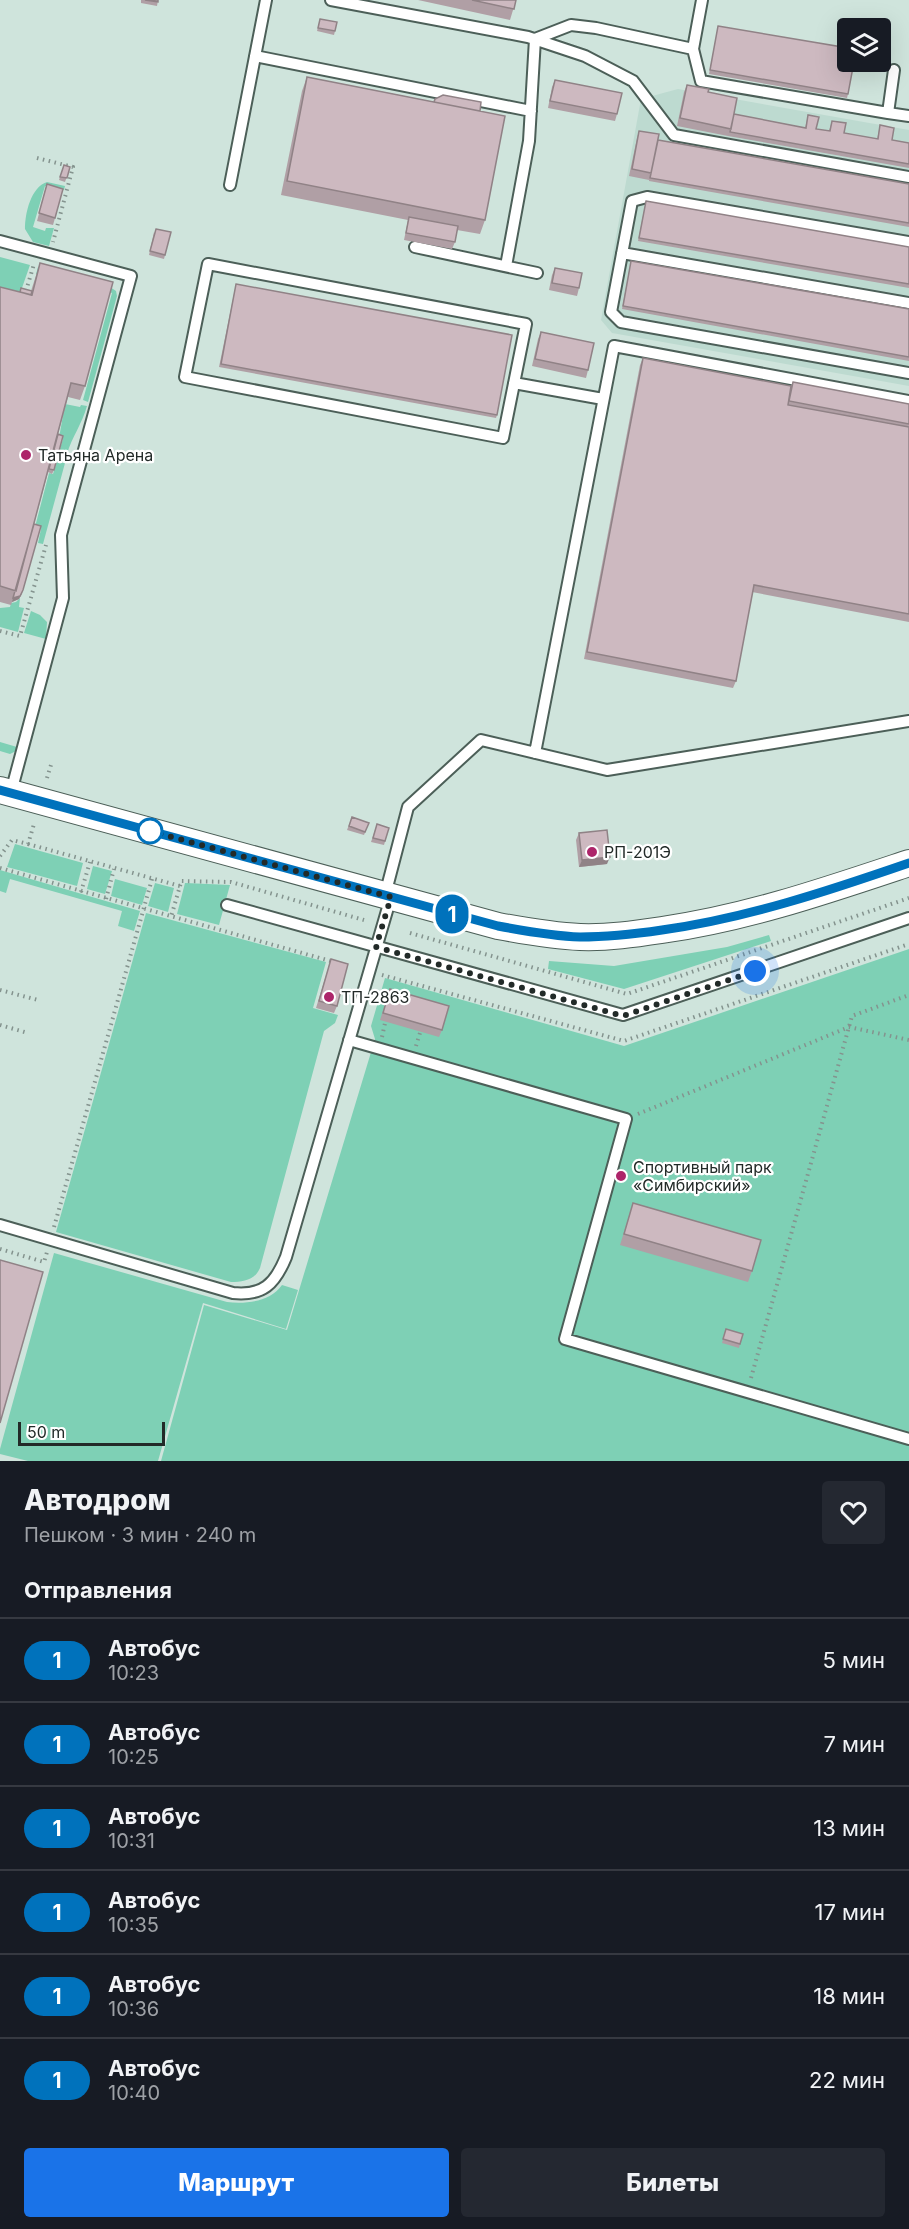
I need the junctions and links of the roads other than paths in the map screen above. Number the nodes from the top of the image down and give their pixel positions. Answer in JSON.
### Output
{"nodes":[{"id":1,"x":267,"y":0,"type":"edge"},
{"id":2,"x":332,"y":0,"type":"edge"},
{"id":3,"x":702,"y":0,"type":"edge"},
{"id":4,"x":535,"y":39,"type":"junction"},
{"id":5,"x":693,"y":49,"type":"junction"},
{"id":6,"x":255,"y":56,"type":"junction"},
{"id":7,"x":894,"y":70,"type":"dead end"},
{"id":8,"x":531,"y":111,"type":"junction"},
{"id":9,"x":888,"y":113,"type":"junction"},
{"id":10,"x":909,"y":117,"type":"edge"},
{"id":11,"x":909,"y":177,"type":"edge"},
{"id":12,"x":230,"y":185,"type":"dead end"},
{"id":13,"x":0,"y":241,"type":"edge"},
{"id":14,"x":909,"y":242,"type":"edge"},
{"id":15,"x":414,"y":247,"type":"dead end"},
{"id":16,"x":622,"y":253,"type":"junction"},
{"id":17,"x":506,"y":266,"type":"junction"},
{"id":18,"x":537,"y":273,"type":"dead end"},
{"id":19,"x":909,"y":303,"type":"edge"},
{"id":20,"x":909,"y":373,"type":"edge"},
{"id":21,"x":514,"y":383,"type":"junction"},
{"id":22,"x":603,"y":399,"type":"junction"},
{"id":23,"x":909,"y":401,"type":"edge"},
{"id":24,"x":909,"y":721,"type":"edge"},
{"id":25,"x":536,"y":753,"type":"junction"},
{"id":26,"x":5,"y":791,"type":"edge"},
{"id":27,"x":909,"y":863,"type":"edge"},
{"id":28,"x":388,"y":896,"type":"junction"},
{"id":29,"x":227,"y":905,"type":"dead end"},
{"id":30,"x":909,"y":918,"type":"edge"},
{"id":31,"x":376,"y":947,"type":"junction"},
{"id":32,"x":349,"y":1040,"type":"junction"},
{"id":33,"x":0,"y":1225,"type":"edge"},
{"id":34,"x":909,"y":1438,"type":"edge"}],
"edges":[{"from":1,"to":6,"type":"lane"},
{"from":2,"to":4,"type":"lane"},
{"from":3,"to":5,"type":"lane"},
{"from":4,"to":5,"type":"lane"},
{"from":4,"to":8,"type":"lane"},
{"from":4,"to":11,"type":"lane"},
{"from":5,"to":9,"type":"lane"},
{"from":6,"to":8,"type":"lane"},
{"from":6,"to":12,"type":"lane"},
{"from":7,"to":9,"type":"lane"},
{"from":8,"to":17,"type":"lane"},
{"from":9,"to":10,"type":"lane"},
{"from":13,"to":26,"type":"lane"},
{"from":14,"to":16,"type":"lane"},
{"from":15,"to":17,"type":"lane"},
{"from":16,"to":19,"type":"lane"},
{"from":16,"to":20,"type":"lane"},
{"from":17,"to":18,"type":"lane"},
{"from":21,"to":21,"type":"lane"},
{"from":21,"to":22,"type":"lane"},
{"from":22,"to":23,"type":"lane"},
{"from":22,"to":25,"type":"lane"},
{"from":24,"to":25,"type":"lane"},
{"from":25,"to":28,"type":"lane"},
{"from":26,"to":28,"type":"street"},
{"from":27,"to":28,"type":"street"},
{"from":28,"to":31,"type":"lane"},
{"from":29,"to":31,"type":"lane"},
{"from":30,"to":31,"type":"lane"},
{"from":31,"to":32,"type":"lane"},
{"from":32,"to":33,"type":"lane"},
{"from":32,"to":34,"type":"lane"}]}
